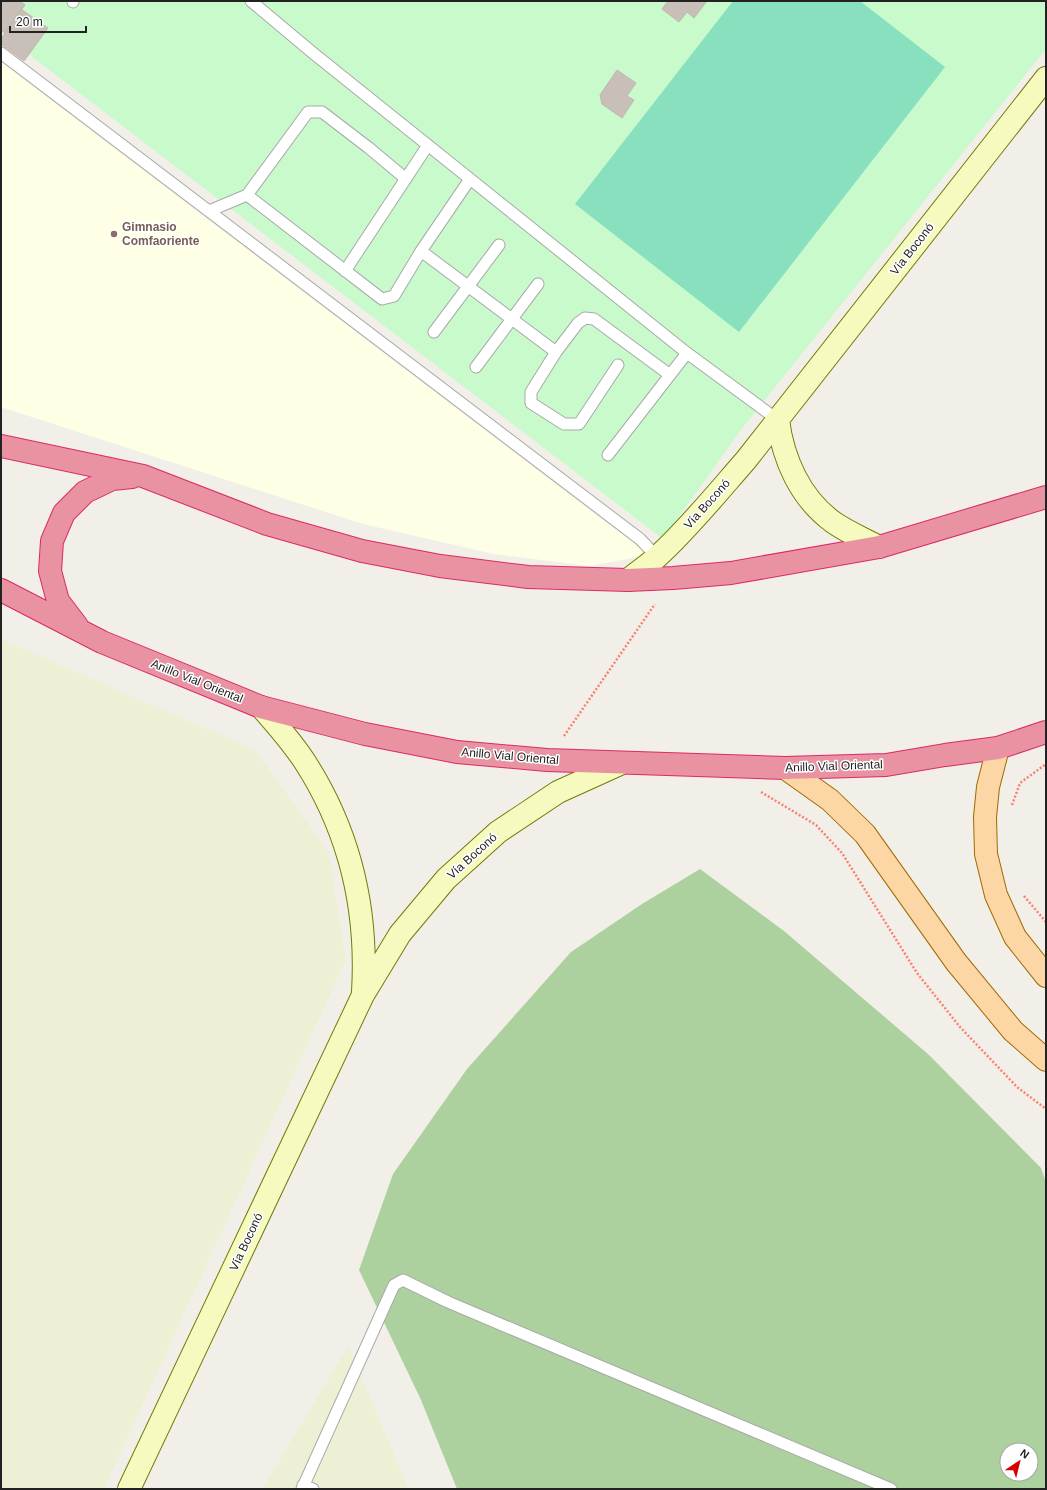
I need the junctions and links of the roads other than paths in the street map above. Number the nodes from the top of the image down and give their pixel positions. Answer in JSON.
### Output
{"nodes":[{"id":1,"x":251,"y":1,"type":"edge"},
{"id":2,"x":1,"y":53,"type":"edge"},
{"id":3,"x":1046,"y":78,"type":"edge"},
{"id":4,"x":428,"y":145,"type":"junction"},
{"id":5,"x":406,"y":179,"type":"junction"},
{"id":6,"x":470,"y":179,"type":"junction"},
{"id":7,"x":247,"y":196,"type":"junction"},
{"id":8,"x":209,"y":211,"type":"junction"},
{"id":9,"x":499,"y":245,"type":"dead end"},
{"id":10,"x":421,"y":252,"type":"junction"},
{"id":11,"x":345,"y":271,"type":"junction"},
{"id":12,"x":538,"y":284,"type":"dead end"},
{"id":13,"x":468,"y":286,"type":"junction"},
{"id":14,"x":512,"y":318,"type":"junction"},
{"id":15,"x":434,"y":332,"type":"dead end"},
{"id":16,"x":556,"y":352,"type":"junction"},
{"id":17,"x":687,"y":353,"type":"junction"},
{"id":18,"x":618,"y":365,"type":"dead end"},
{"id":19,"x":476,"y":367,"type":"dead end"},
{"id":20,"x":670,"y":376,"type":"junction"},
{"id":21,"x":778,"y":420,"type":"junction"},
{"id":22,"x":1,"y":446,"type":"edge"},
{"id":23,"x":608,"y":455,"type":"dead end"},
{"id":24,"x":143,"y":476,"type":"junction"},
{"id":25,"x":1046,"y":497,"type":"edge"},
{"id":26,"x":879,"y":547,"type":"junction"},
{"id":27,"x":657,"y":557,"type":"junction"},
{"id":28,"x":628,"y":580,"type":"junction"},
{"id":29,"x":1,"y":590,"type":"edge"},
{"id":30,"x":102,"y":642,"type":"junction"},
{"id":31,"x":262,"y":707,"type":"junction"},
{"id":32,"x":1046,"y":732,"type":"edge"},
{"id":33,"x":998,"y":748,"type":"junction"},
{"id":34,"x":622,"y":763,"type":"junction"},
{"id":35,"x":785,"y":768,"type":"junction"},
{"id":36,"x":1046,"y":976,"type":"edge"},
{"id":37,"x":363,"y":995,"type":"junction"},
{"id":38,"x":1046,"y":1060,"type":"edge"},
{"id":39,"x":306,"y":1488,"type":"edge"},
{"id":40,"x":129,"y":1489,"type":"edge"},
{"id":41,"x":891,"y":1489,"type":"edge"}],
"edges":[{"from":1,"to":4,"type":"lane"},
{"from":2,"to":8,"type":"lane"},
{"from":3,"to":21,"type":"main road","name":"Vía Boconó"},
{"from":4,"to":5,"type":"lane"},
{"from":4,"to":6,"type":"lane"},
{"from":5,"to":7,"type":"lane"},
{"from":5,"to":11,"type":"lane"},
{"from":6,"to":10,"type":"lane"},
{"from":6,"to":17,"type":"lane"},
{"from":7,"to":8,"type":"lane"},
{"from":7,"to":11,"type":"lane"},
{"from":8,"to":27,"type":"lane"},
{"from":9,"to":13,"type":"lane"},
{"from":10,"to":11,"type":"lane"},
{"from":10,"to":13,"type":"lane"},
{"from":12,"to":14,"type":"lane"},
{"from":13,"to":14,"type":"lane"},
{"from":13,"to":15,"type":"lane"},
{"from":14,"to":16,"type":"lane"},
{"from":14,"to":19,"type":"lane"},
{"from":16,"to":18,"type":"lane"},
{"from":16,"to":20,"type":"lane"},
{"from":17,"to":20,"type":"lane"},
{"from":17,"to":21,"type":"lane"},
{"from":20,"to":23,"type":"lane"},
{"from":21,"to":26,"type":"main road"},
{"from":21,"to":27,"type":"main road","name":"Vía Boconó"},
{"from":22,"to":24,"type":"highway"},
{"from":24,"to":28,"type":"highway"},
{"from":24,"to":30,"type":"highway"},
{"from":25,"to":26,"type":"highway"},
{"from":26,"to":28,"type":"highway"},
{"from":27,"to":28,"type":"main road","name":"Vía Boconó"},
{"from":29,"to":30,"type":"highway","name":"Anillo Vial Oriental"},
{"from":30,"to":31,"type":"highway","name":"Anillo Vial Oriental"},
{"from":31,"to":34,"type":"highway","name":"Anillo Vial Oriental"},
{"from":31,"to":37,"type":"main road","name":"Vía Boconó"},
{"from":32,"to":33,"type":"highway","name":"Anillo Vial Oriental"},
{"from":33,"to":35,"type":"highway","name":"Anillo Vial Oriental"},
{"from":33,"to":36,"type":"main road"},
{"from":34,"to":35,"type":"highway","name":"Anillo Vial Oriental"},
{"from":34,"to":37,"type":"main road","name":"Vía Boconó"},
{"from":35,"to":38,"type":"main road"},
{"from":37,"to":40,"type":"main road","name":"Vía Boconó"},
{"from":39,"to":41,"type":"lane"}]}
